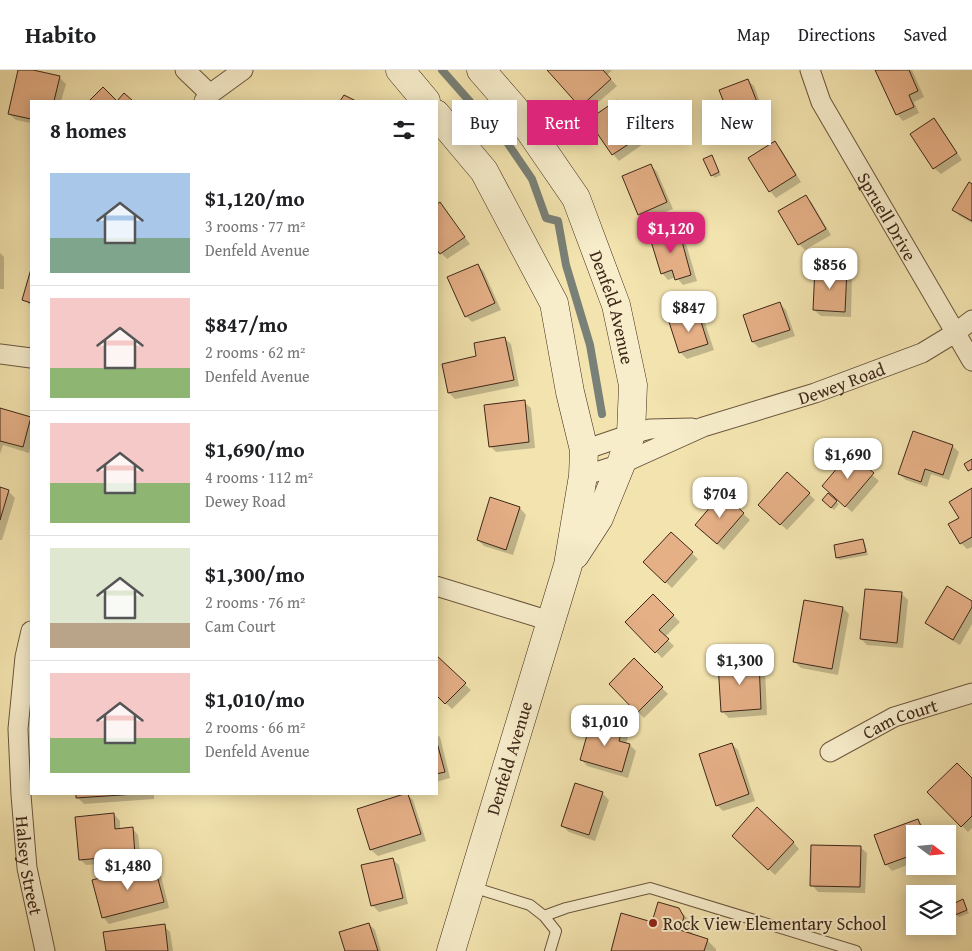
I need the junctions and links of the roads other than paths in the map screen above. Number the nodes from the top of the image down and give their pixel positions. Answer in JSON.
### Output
{"nodes":[{"id":1,"x":185,"y":70,"type":"edge"},
{"id":2,"x":243,"y":70,"type":"edge"},
{"id":3,"x":400,"y":70,"type":"edge"},
{"id":4,"x":481,"y":70,"type":"edge"},
{"id":5,"x":810,"y":70,"type":"edge"},
{"id":6,"x":207,"y":98,"type":"edge"},
{"id":7,"x":425,"y":100,"type":"edge"},
{"id":8,"x":438,"y":116,"type":"edge"},
{"id":9,"x":972,"y":320,"type":"edge"},
{"id":10,"x":955,"y":332,"type":"junction"},
{"id":11,"x":0,"y":354,"type":"edge"},
{"id":12,"x":30,"y":358,"type":"edge"},
{"id":13,"x":972,"y":360,"type":"edge"},
{"id":14,"x":703,"y":427,"type":"junction"},
{"id":15,"x":631,"y":434,"type":"junction"},
{"id":16,"x":584,"y":463,"type":"junction"},
{"id":17,"x":621,"y":464,"type":"junction"},
{"id":18,"x":568,"y":565,"type":"junction"},
{"id":19,"x":438,"y":587,"type":"edge"},
{"id":20,"x":550,"y":621,"type":"junction"},
{"id":21,"x":30,"y":635,"type":"edge"},
{"id":22,"x":972,"y":693,"type":"edge"},
{"id":23,"x":830,"y":752,"type":"dead end"},
{"id":24,"x":470,"y":887,"type":"junction"},
{"id":25,"x":544,"y":916,"type":"junction"},
{"id":26,"x":45,"y":951,"type":"edge"},
{"id":27,"x":451,"y":951,"type":"edge"},
{"id":28,"x":550,"y":951,"type":"edge"},
{"id":29,"x":856,"y":951,"type":"edge"}],
"edges":[{"from":1,"to":6,"type":"street"},
{"from":2,"to":6,"type":"street"},
{"from":3,"to":7,"type":"street"},
{"from":4,"to":15,"type":"street","name":"Denfeld Avenue"},
{"from":5,"to":10,"type":"street","name":"Spruell Drive"},
{"from":8,"to":16,"type":"street","name":"Denfeld Avenue"},
{"from":9,"to":10,"type":"street","name":"Dewey Road"},
{"from":10,"to":13,"type":"street","name":"Spruell Drive"},
{"from":10,"to":14,"type":"street","name":"Dewey Road"},
{"from":11,"to":12,"type":"street"},
{"from":14,"to":15,"type":"street","name":"Dewey Road"},
{"from":14,"to":17,"type":"street","name":"Dewey Road"},
{"from":15,"to":16,"type":"street","name":"Dewey Road"},
{"from":15,"to":17,"type":"street","name":"Denfeld Avenue"},
{"from":16,"to":17,"type":"street","name":"Dewey Road"},
{"from":16,"to":18,"type":"street","name":"Denfeld Avenue"},
{"from":17,"to":18,"type":"street","name":"Denfeld Avenue"},
{"from":18,"to":20,"type":"street","name":"Denfeld Avenue"},
{"from":19,"to":20,"type":"street"},
{"from":20,"to":24,"type":"street","name":"Denfeld Avenue"},
{"from":21,"to":26,"type":"street","name":"Halsey Street"},
{"from":22,"to":23,"type":"street","name":"Cam Court"},
{"from":24,"to":25,"type":"lane"},
{"from":24,"to":27,"type":"street","name":"Denfeld Avenue"},
{"from":25,"to":28,"type":"lane"},
{"from":25,"to":29,"type":"lane"}]}
